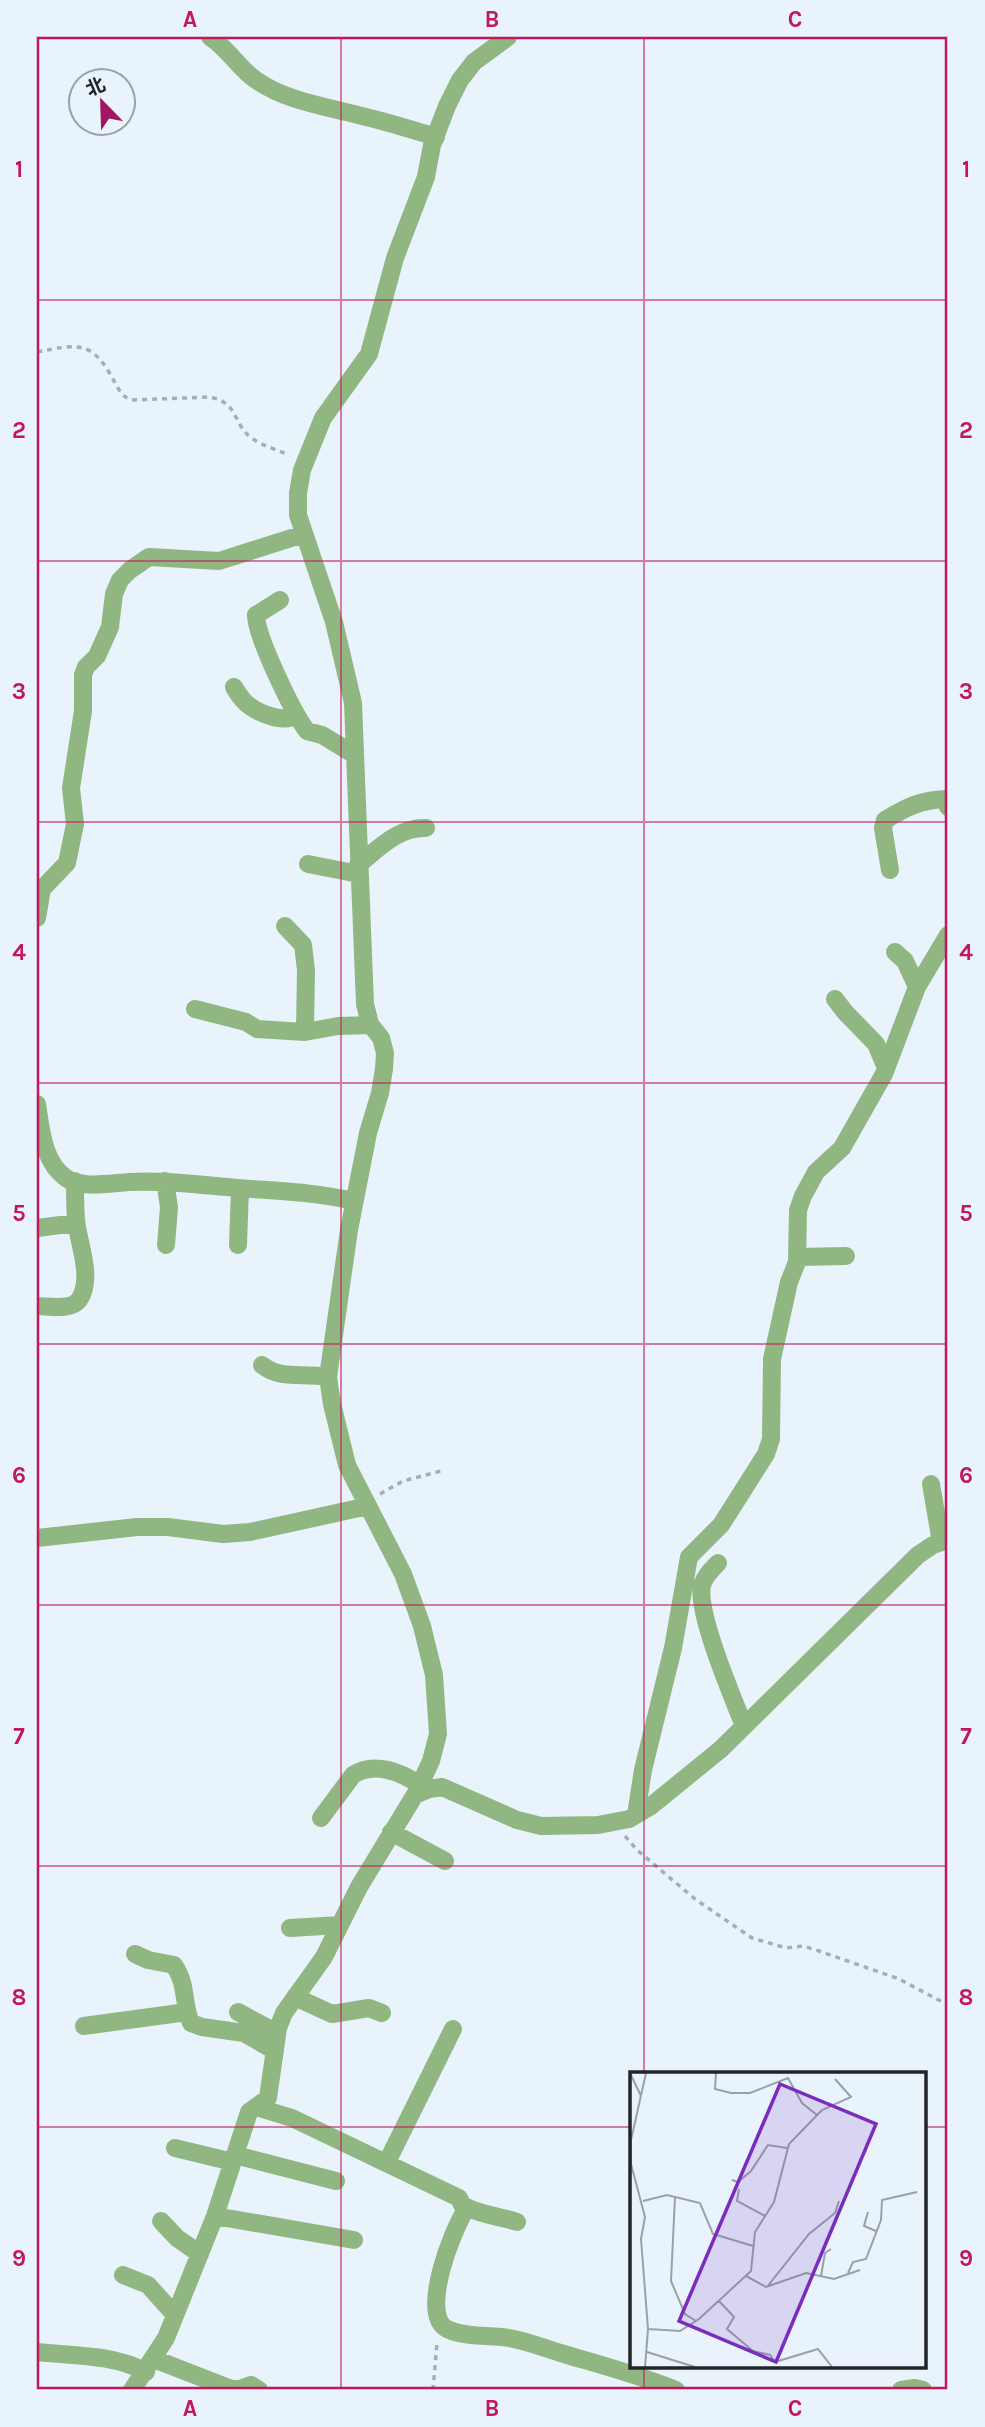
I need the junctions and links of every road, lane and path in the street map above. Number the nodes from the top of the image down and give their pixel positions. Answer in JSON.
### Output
{"nodes":[{"id":1,"x":210,"y":37,"type":"edge"},
{"id":2,"x":508,"y":37,"type":"edge"},
{"id":3,"x":436,"y":137,"type":"junction"},
{"id":4,"x":37,"y":352,"type":"edge"},
{"id":5,"x":305,"y":462,"type":"junction"},
{"id":6,"x":304,"y":534,"type":"junction"},
{"id":7,"x":280,"y":600,"type":"dead end"},
{"id":8,"x":234,"y":687,"type":"dead end"},
{"id":9,"x":296,"y":716,"type":"junction"},
{"id":10,"x":355,"y":755,"type":"junction"},
{"id":11,"x":948,"y":807,"type":"edge"},
{"id":12,"x":426,"y":828,"type":"dead end"},
{"id":13,"x":308,"y":864,"type":"dead end"},
{"id":14,"x":359,"y":869,"type":"junction"},
{"id":15,"x":890,"y":870,"type":"dead end"},
{"id":16,"x":37,"y":918,"type":"edge"},
{"id":17,"x":285,"y":926,"type":"dead end"},
{"id":18,"x":948,"y":935,"type":"edge"},
{"id":19,"x":895,"y":952,"type":"dead end"},
{"id":20,"x":917,"y":987,"type":"junction"},
{"id":21,"x":835,"y":999,"type":"dead end"},
{"id":22,"x":195,"y":1009,"type":"dead end"},
{"id":23,"x":371,"y":1025,"type":"junction"},
{"id":24,"x":306,"y":1032,"type":"junction"},
{"id":25,"x":886,"y":1068,"type":"junction"},
{"id":26,"x":37,"y":1104,"type":"edge"},
{"id":27,"x":75,"y":1181,"type":"junction"},
{"id":28,"x":165,"y":1181,"type":"junction"},
{"id":29,"x":240,"y":1188,"type":"junction"},
{"id":30,"x":354,"y":1201,"type":"junction"},
{"id":31,"x":76,"y":1223,"type":"junction"},
{"id":32,"x":37,"y":1228,"type":"edge"},
{"id":33,"x":166,"y":1245,"type":"dead end"},
{"id":34,"x":238,"y":1245,"type":"dead end"},
{"id":35,"x":846,"y":1256,"type":"dead end"},
{"id":36,"x":797,"y":1257,"type":"junction"},
{"id":37,"x":37,"y":1306,"type":"edge"},
{"id":38,"x":261,"y":1365,"type":"dead end"},
{"id":39,"x":328,"y":1377,"type":"junction"},
{"id":40,"x":442,"y":1471,"type":"dead end"},
{"id":41,"x":931,"y":1484,"type":"dead end"},
{"id":42,"x":367,"y":1503,"type":"junction"},
{"id":43,"x":37,"y":1538,"type":"edge"},
{"id":44,"x":945,"y":1541,"type":"edge"},
{"id":45,"x":718,"y":1563,"type":"dead end"},
{"id":46,"x":744,"y":1726,"type":"junction"},
{"id":47,"x":417,"y":1790,"type":"junction"},
{"id":48,"x":636,"y":1815,"type":"junction"},
{"id":49,"x":321,"y":1818,"type":"dead end"},
{"id":50,"x":618,"y":1822,"type":"junction"},
{"id":51,"x":391,"y":1832,"type":"junction"},
{"id":52,"x":445,"y":1861,"type":"dead end"},
{"id":53,"x":340,"y":1925,"type":"junction"},
{"id":54,"x":290,"y":1927,"type":"dead end"},
{"id":55,"x":135,"y":1954,"type":"dead end"},
{"id":56,"x":295,"y":1997,"type":"junction"},
{"id":57,"x":948,"y":2005,"type":"edge"},
{"id":58,"x":187,"y":2012,"type":"junction"},
{"id":59,"x":239,"y":2012,"type":"dead end"},
{"id":60,"x":382,"y":2013,"type":"dead end"},
{"id":61,"x":84,"y":2026,"type":"dead end"},
{"id":62,"x":453,"y":2029,"type":"dead end"},
{"id":63,"x":276,"y":2042,"type":"junction"},
{"id":64,"x":256,"y":2107,"type":"junction"},
{"id":65,"x":175,"y":2148,"type":"dead end"},
{"id":66,"x":234,"y":2158,"type":"junction"},
{"id":67,"x":387,"y":2162,"type":"junction"},
{"id":68,"x":336,"y":2181,"type":"dead end"},
{"id":69,"x":464,"y":2206,"type":"junction"},
{"id":70,"x":215,"y":2216,"type":"junction"},
{"id":71,"x":161,"y":2221,"type":"dead end"},
{"id":72,"x":517,"y":2222,"type":"dead end"},
{"id":73,"x":354,"y":2240,"type":"dead end"},
{"id":74,"x":200,"y":2254,"type":"junction"},
{"id":75,"x":122,"y":2275,"type":"dead end"},
{"id":76,"x":175,"y":2315,"type":"junction"},
{"id":77,"x":442,"y":2324,"type":"junction"},
{"id":78,"x":37,"y":2352,"type":"edge"},
{"id":79,"x":150,"y":2365,"type":"junction"},
{"id":80,"x":132,"y":2390,"type":"edge"},
{"id":81,"x":259,"y":2390,"type":"edge"},
{"id":82,"x":433,"y":2390,"type":"edge"},
{"id":83,"x":676,"y":2390,"type":"edge"},
{"id":84,"x":901,"y":2390,"type":"edge"},
{"id":85,"x":923,"y":2390,"type":"edge"}],
"edges":[{"from":1,"to":3,"type":"street"},
{"from":2,"to":3,"type":"street"},
{"from":3,"to":5,"type":"street"},
{"from":4,"to":5,"type":"path"},
{"from":5,"to":6,"type":"street"},
{"from":6,"to":10,"type":"street"},
{"from":6,"to":16,"type":"street"},
{"from":7,"to":9,"type":"street"},
{"from":8,"to":9,"type":"street"},
{"from":9,"to":10,"type":"street"},
{"from":10,"to":14,"type":"street"},
{"from":11,"to":15,"type":"street"},
{"from":12,"to":14,"type":"street"},
{"from":13,"to":14,"type":"street"},
{"from":14,"to":23,"type":"street"},
{"from":17,"to":24,"type":"street"},
{"from":18,"to":20,"type":"street"},
{"from":19,"to":20,"type":"street"},
{"from":20,"to":25,"type":"street"},
{"from":21,"to":25,"type":"street"},
{"from":22,"to":24,"type":"street"},
{"from":23,"to":24,"type":"street"},
{"from":23,"to":30,"type":"street"},
{"from":25,"to":36,"type":"street"},
{"from":26,"to":27,"type":"street"},
{"from":27,"to":28,"type":"street"},
{"from":27,"to":31,"type":"street"},
{"from":28,"to":29,"type":"street"},
{"from":28,"to":33,"type":"street"},
{"from":29,"to":30,"type":"street"},
{"from":29,"to":34,"type":"street"},
{"from":30,"to":39,"type":"street"},
{"from":31,"to":32,"type":"street"},
{"from":31,"to":37,"type":"street"},
{"from":35,"to":36,"type":"street"},
{"from":36,"to":48,"type":"street"},
{"from":38,"to":39,"type":"street"},
{"from":39,"to":42,"type":"street"},
{"from":40,"to":42,"type":"path"},
{"from":41,"to":44,"type":"street"},
{"from":42,"to":43,"type":"street"},
{"from":42,"to":47,"type":"street"},
{"from":44,"to":46,"type":"street"},
{"from":45,"to":46,"type":"street"},
{"from":46,"to":48,"type":"street"},
{"from":47,"to":49,"type":"street"},
{"from":47,"to":50,"type":"street"},
{"from":47,"to":51,"type":"street"},
{"from":48,"to":50,"type":"street"},
{"from":50,"to":57,"type":"path"},
{"from":51,"to":52,"type":"street"},
{"from":51,"to":53,"type":"street"},
{"from":53,"to":54,"type":"street"},
{"from":53,"to":56,"type":"street"},
{"from":55,"to":58,"type":"street"},
{"from":56,"to":60,"type":"street"},
{"from":56,"to":63,"type":"street"},
{"from":58,"to":61,"type":"street"},
{"from":58,"to":63,"type":"street"},
{"from":59,"to":63,"type":"street"},
{"from":62,"to":67,"type":"street"},
{"from":63,"to":64,"type":"street"},
{"from":64,"to":66,"type":"street"},
{"from":64,"to":67,"type":"street"},
{"from":65,"to":66,"type":"street"},
{"from":66,"to":68,"type":"street"},
{"from":66,"to":70,"type":"street"},
{"from":67,"to":69,"type":"street"},
{"from":69,"to":72,"type":"street"},
{"from":69,"to":77,"type":"street"},
{"from":70,"to":73,"type":"street"},
{"from":70,"to":74,"type":"street"},
{"from":71,"to":74,"type":"street"},
{"from":74,"to":76,"type":"street"},
{"from":75,"to":76,"type":"street"},
{"from":76,"to":79,"type":"street"},
{"from":77,"to":82,"type":"path"},
{"from":77,"to":83,"type":"street"},
{"from":78,"to":79,"type":"street"},
{"from":79,"to":80,"type":"street"},
{"from":79,"to":81,"type":"street"},
{"from":84,"to":85,"type":"street"}]}
